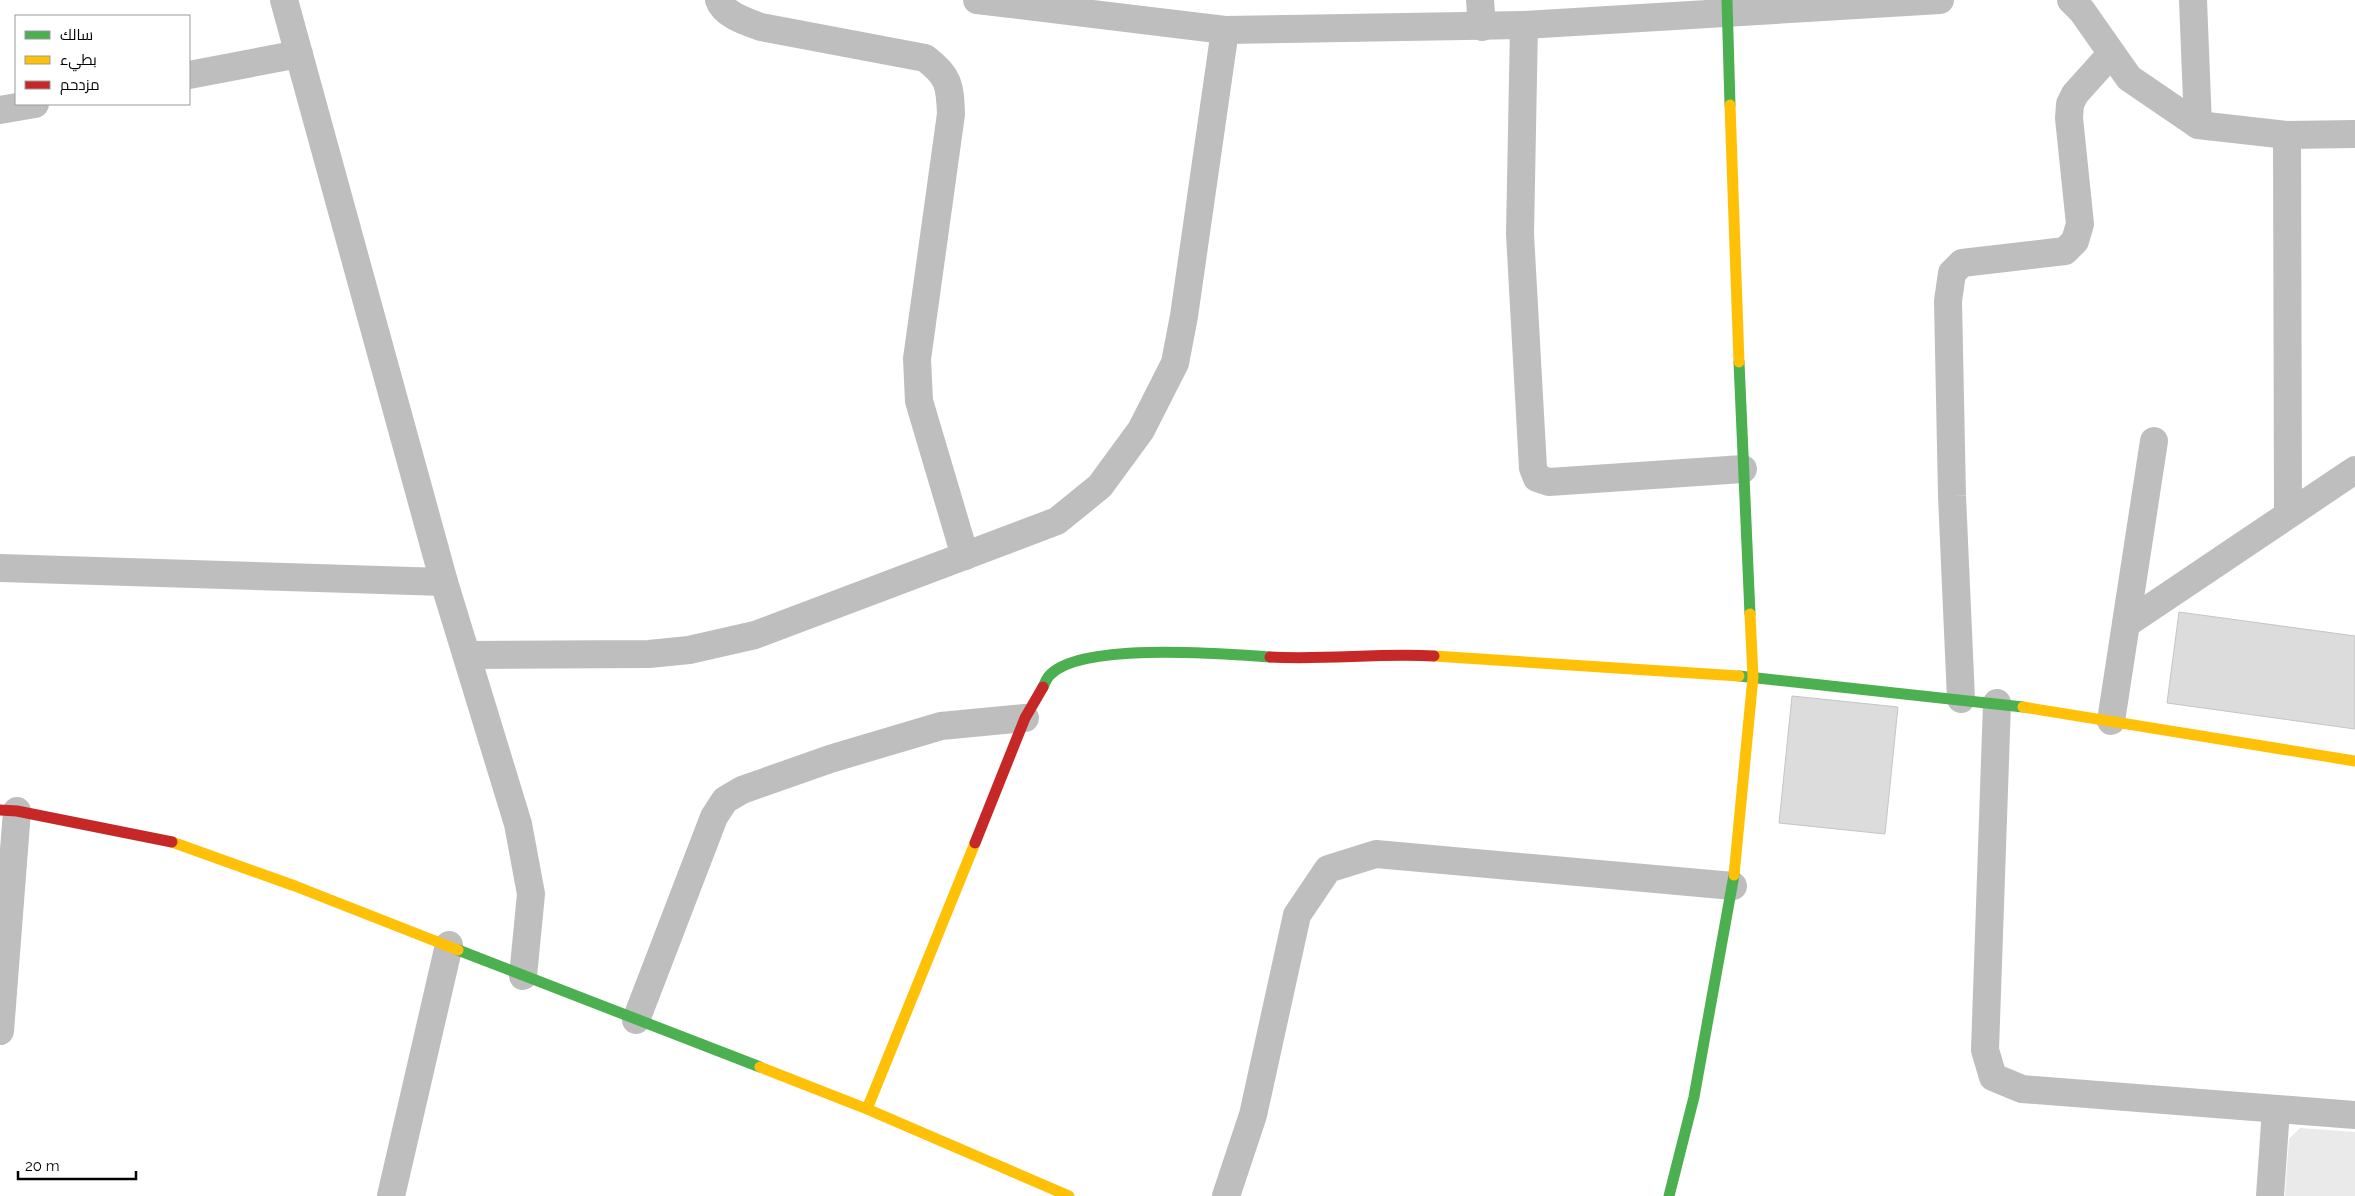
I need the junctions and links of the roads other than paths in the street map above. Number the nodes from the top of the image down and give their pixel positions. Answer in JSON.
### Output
{"nodes":[{"id":1,"x":284,"y":0,"type":"edge"},
{"id":2,"x":719,"y":0,"type":"edge"},
{"id":3,"x":977,"y":0,"type":"edge"},
{"id":4,"x":1940,"y":0,"type":"edge"},
{"id":5,"x":2071,"y":0,"type":"edge"},
{"id":6,"x":2193,"y":0,"type":"edge"},
{"id":7,"x":1728,"y":6,"type":"edge"},
{"id":8,"x":1481,"y":13,"type":"edge"},
{"id":9,"x":1524,"y":25,"type":"junction"},
{"id":10,"x":1225,"y":30,"type":"junction"},
{"id":11,"x":299,"y":54,"type":"junction"},
{"id":12,"x":2111,"y":54,"type":"junction"},
{"id":13,"x":190,"y":75,"type":"edge"},
{"id":14,"x":29,"y":105,"type":"edge"},
{"id":15,"x":0,"y":110,"type":"edge"},
{"id":16,"x":2198,"y":125,"type":"junction"},
{"id":17,"x":2355,"y":134,"type":"edge"},
{"id":18,"x":2287,"y":135,"type":"junction"},
{"id":19,"x":2154,"y":441,"type":"dead end"},
{"id":20,"x":1743,"y":469,"type":"junction"},
{"id":21,"x":2355,"y":470,"type":"edge"},
{"id":22,"x":2288,"y":514,"type":"junction"},
{"id":23,"x":965,"y":556,"type":"junction"},
{"id":24,"x":0,"y":568,"type":"edge"},
{"id":25,"x":444,"y":582,"type":"junction"},
{"id":26,"x":2126,"y":624,"type":"junction"},
{"id":27,"x":467,"y":655,"type":"junction"},
{"id":28,"x":1753,"y":677,"type":"junction"},
{"id":29,"x":1961,"y":700,"type":"junction"},
{"id":30,"x":1997,"y":703,"type":"junction"},
{"id":31,"x":1025,"y":718,"type":"junction"},
{"id":32,"x":2111,"y":722,"type":"junction"},
{"id":33,"x":2355,"y":761,"type":"edge"},
{"id":34,"x":9,"y":810,"type":"edge"},
{"id":35,"x":1733,"y":886,"type":"junction"},
{"id":36,"x":449,"y":946,"type":"junction"},
{"id":37,"x":523,"y":976,"type":"junction"},
{"id":38,"x":636,"y":1020,"type":"junction"},
{"id":39,"x":0,"y":1031,"type":"edge"},
{"id":40,"x":2276,"y":1109,"type":"junction"},
{"id":41,"x":867,"y":1110,"type":"junction"},
{"id":42,"x":2355,"y":1115,"type":"edge"},
{"id":43,"x":392,"y":1196,"type":"edge"},
{"id":44,"x":1069,"y":1196,"type":"edge"},
{"id":45,"x":1226,"y":1196,"type":"edge"},
{"id":46,"x":1669,"y":1196,"type":"edge"},
{"id":47,"x":2270,"y":1196,"type":"edge"}],
"edges":[{"from":1,"to":11,"type":"street"},
{"from":2,"to":23,"type":"street"},
{"from":3,"to":10,"type":"street"},
{"from":4,"to":7,"type":"street"},
{"from":5,"to":12,"type":"street"},
{"from":6,"to":16,"type":"street"},
{"from":7,"to":9,"type":"street"},
{"from":7,"to":20,"type":"street"},
{"from":8,"to":9,"type":"street"},
{"from":8,"to":10,"type":"street"},
{"from":9,"to":20,"type":"street"},
{"from":10,"to":23,"type":"street"},
{"from":11,"to":13,"type":"street"},
{"from":11,"to":25,"type":"street"},
{"from":12,"to":16,"type":"street"},
{"from":12,"to":29,"type":"street"},
{"from":14,"to":15,"type":"street"},
{"from":16,"to":18,"type":"street"},
{"from":17,"to":18,"type":"street"},
{"from":18,"to":22,"type":"street"},
{"from":19,"to":26,"type":"street"},
{"from":20,"to":28,"type":"street"},
{"from":21,"to":22,"type":"street"},
{"from":22,"to":26,"type":"street"},
{"from":23,"to":27,"type":"street"},
{"from":24,"to":25,"type":"street"},
{"from":25,"to":27,"type":"street"},
{"from":26,"to":32,"type":"street"},
{"from":27,"to":37,"type":"street"},
{"from":28,"to":29,"type":"street"},
{"from":28,"to":31,"type":"street"},
{"from":28,"to":35,"type":"street"},
{"from":29,"to":30,"type":"street"},
{"from":30,"to":32,"type":"street"},
{"from":30,"to":40,"type":"street"},
{"from":31,"to":38,"type":"street"},
{"from":31,"to":41,"type":"street"},
{"from":32,"to":33,"type":"street"},
{"from":34,"to":36,"type":"street"},
{"from":34,"to":39,"type":"street"},
{"from":35,"to":45,"type":"street"},
{"from":35,"to":46,"type":"street"},
{"from":36,"to":37,"type":"street"},
{"from":36,"to":43,"type":"street"},
{"from":37,"to":38,"type":"street"},
{"from":38,"to":41,"type":"street"},
{"from":40,"to":42,"type":"street"},
{"from":40,"to":47,"type":"street"},
{"from":41,"to":44,"type":"street"}]}
